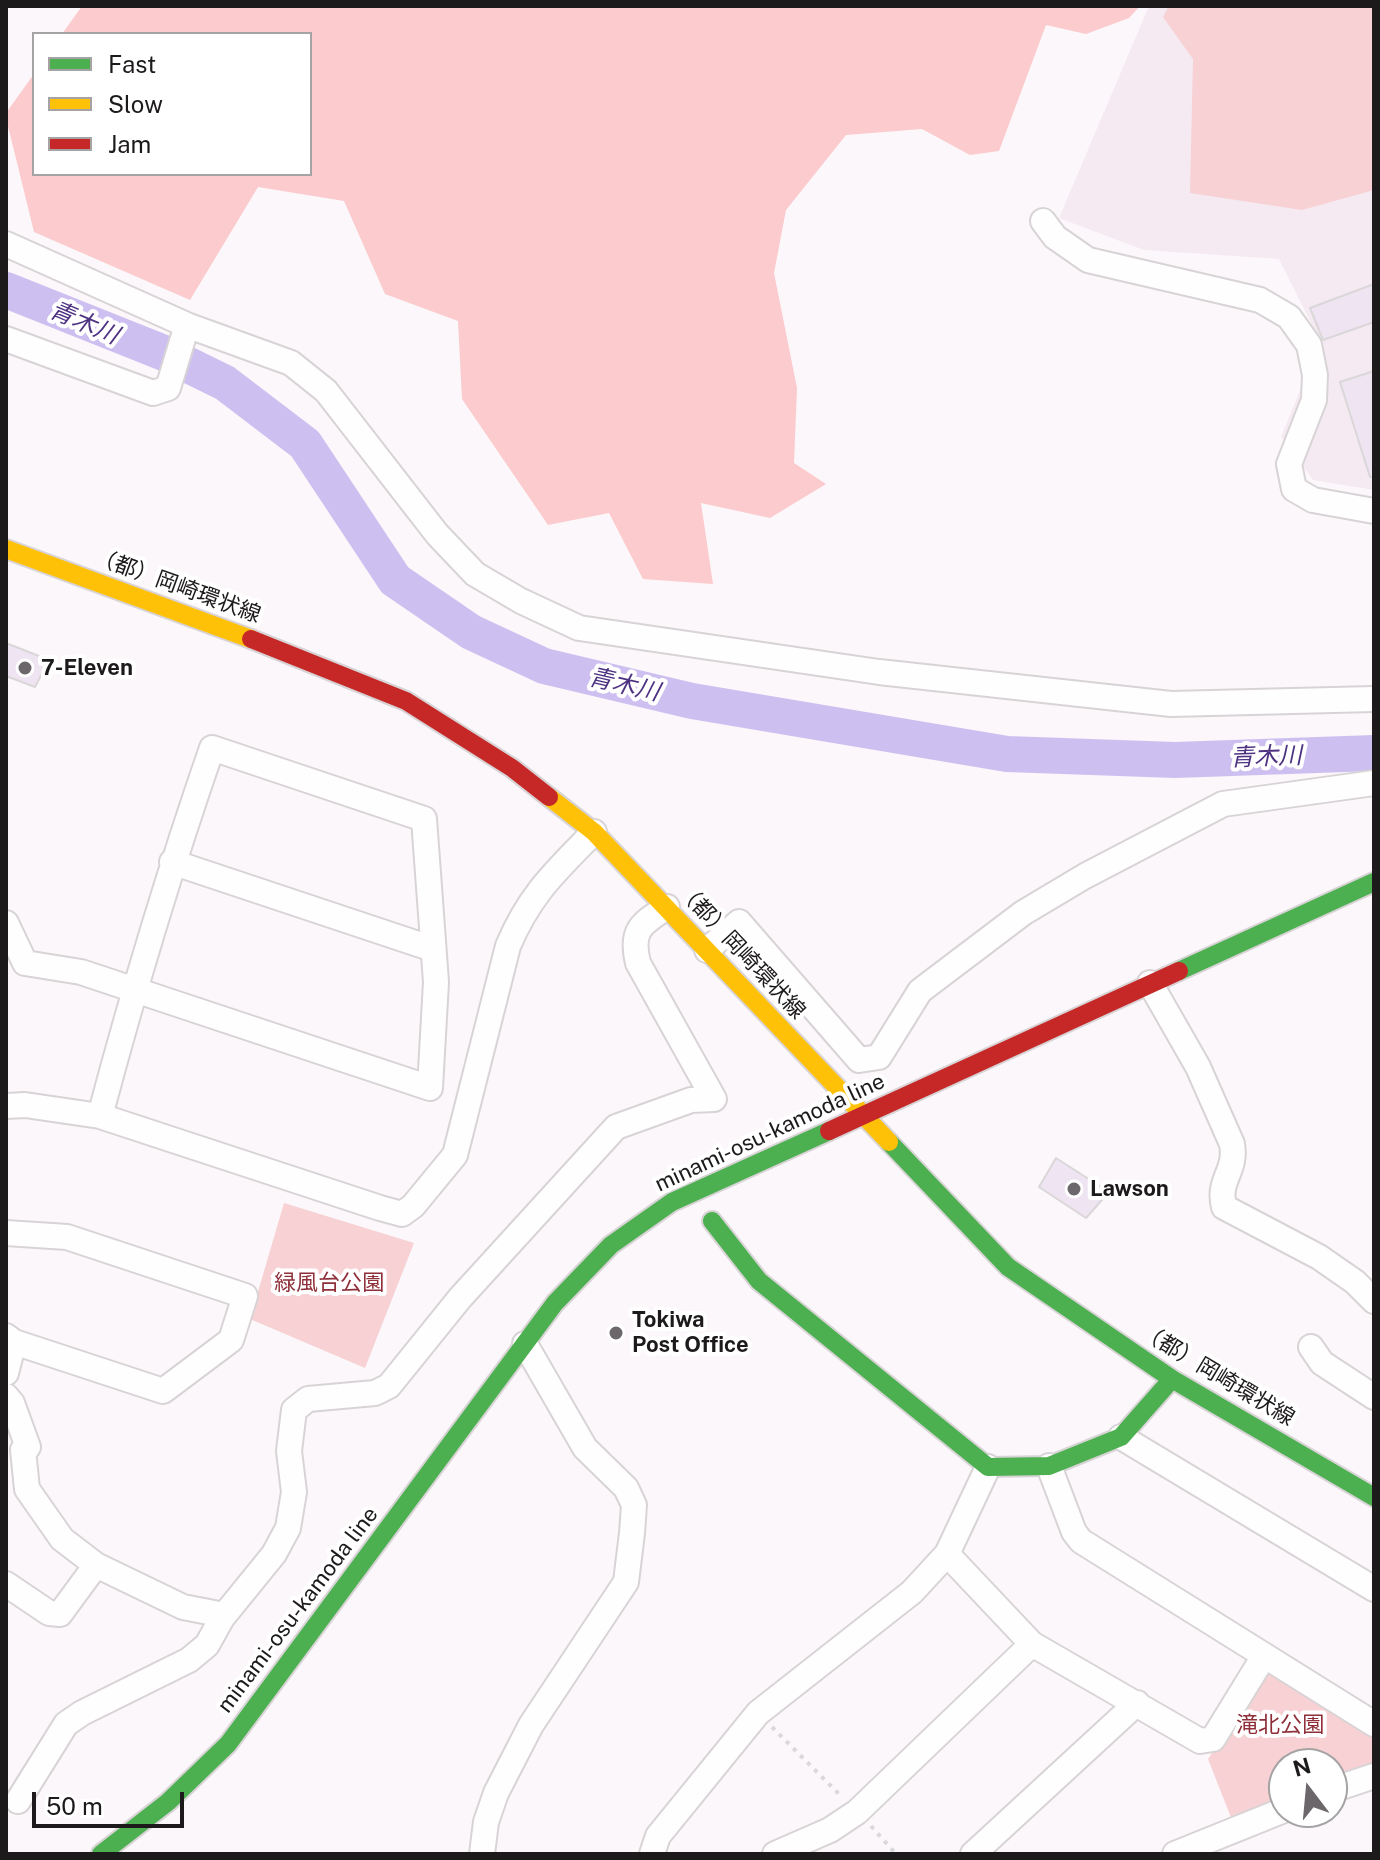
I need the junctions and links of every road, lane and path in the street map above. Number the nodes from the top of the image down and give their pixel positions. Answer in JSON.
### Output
{"nodes":[{"id":1,"x":1043,"y":221,"type":"dead end"},
{"id":2,"x":6,"y":244,"type":"edge"},
{"id":3,"x":186,"y":330,"type":"junction"},
{"id":4,"x":6,"y":340,"type":"edge"},
{"id":5,"x":1374,"y":511,"type":"edge"},
{"id":6,"x":6,"y":549,"type":"edge"},
{"id":7,"x":1374,"y":699,"type":"edge"},
{"id":8,"x":1374,"y":783,"type":"edge"},
{"id":9,"x":594,"y":832,"type":"junction"},
{"id":10,"x":172,"y":862,"type":"junction"},
{"id":11,"x":1374,"y":882,"type":"edge"},
{"id":12,"x":667,"y":907,"type":"junction"},
{"id":13,"x":6,"y":923,"type":"edge"},
{"id":14,"x":433,"y":949,"type":"junction"},
{"id":15,"x":707,"y":950,"type":"junction"},
{"id":16,"x":1150,"y":983,"type":"junction"},
{"id":17,"x":134,"y":988,"type":"junction"},
{"id":18,"x":6,"y":1106,"type":"edge"},
{"id":19,"x":100,"y":1116,"type":"junction"},
{"id":20,"x":863,"y":1116,"type":"junction"},
{"id":21,"x":712,"y":1221,"type":"dead end"},
{"id":22,"x":6,"y":1233,"type":"edge"},
{"id":23,"x":1374,"y":1301,"type":"edge"},
{"id":24,"x":10,"y":1339,"type":"edge"},
{"id":25,"x":525,"y":1344,"type":"junction"},
{"id":26,"x":1311,"y":1347,"type":"dead end"},
{"id":27,"x":6,"y":1373,"type":"edge"},
{"id":28,"x":1172,"y":1379,"type":"junction"},
{"id":29,"x":6,"y":1396,"type":"edge"},
{"id":30,"x":1374,"y":1397,"type":"edge"},
{"id":31,"x":1121,"y":1437,"type":"junction"},
{"id":32,"x":1049,"y":1466,"type":"junction"},
{"id":33,"x":988,"y":1467,"type":"junction"},
{"id":34,"x":1374,"y":1497,"type":"edge"},
{"id":35,"x":947,"y":1554,"type":"junction"},
{"id":36,"x":96,"y":1565,"type":"junction"},
{"id":37,"x":6,"y":1584,"type":"edge"},
{"id":38,"x":1374,"y":1589,"type":"edge"},
{"id":39,"x":224,"y":1615,"type":"junction"},
{"id":40,"x":1032,"y":1644,"type":"junction"},
{"id":41,"x":1264,"y":1656,"type":"junction"},
{"id":42,"x":1137,"y":1703,"type":"junction"},
{"id":43,"x":758,"y":1713,"type":"junction"},
{"id":44,"x":1374,"y":1724,"type":"edge"},
{"id":45,"x":1374,"y":1776,"type":"edge"},
{"id":46,"x":1348,"y":1785,"type":"edge"},
{"id":47,"x":10,"y":1800,"type":"edge"},
{"id":48,"x":857,"y":1812,"type":"junction"},
{"id":49,"x":1268,"y":1816,"type":"edge"},
{"id":50,"x":101,"y":1854,"type":"edge"},
{"id":51,"x":482,"y":1854,"type":"edge"},
{"id":52,"x":652,"y":1854,"type":"edge"},
{"id":53,"x":775,"y":1854,"type":"edge"},
{"id":54,"x":896,"y":1854,"type":"edge"},
{"id":55,"x":973,"y":1854,"type":"edge"},
{"id":56,"x":1175,"y":1854,"type":"edge"}],
"edges":[{"from":1,"to":5,"type":"street"},
{"from":2,"to":3,"type":"street"},
{"from":3,"to":4,"type":"street"},
{"from":3,"to":7,"type":"street"},
{"from":6,"to":9,"type":"street","name":"（都）岡崎環状線"},
{"from":8,"to":15,"type":"street"},
{"from":9,"to":12,"type":"street","name":"（都）岡崎環状線"},
{"from":9,"to":19,"type":"street"},
{"from":10,"to":14,"type":"street"},
{"from":10,"to":14,"type":"street"},
{"from":10,"to":17,"type":"street"},
{"from":11,"to":16,"type":"street","name":"minami-osu-kamoda line"},
{"from":12,"to":15,"type":"street","name":"（都）岡崎環状線"},
{"from":12,"to":39,"type":"street"},
{"from":13,"to":17,"type":"street"},
{"from":14,"to":17,"type":"street"},
{"from":15,"to":20,"type":"street","name":"（都）岡崎環状線"},
{"from":16,"to":20,"type":"street","name":"minami-osu-kamoda line"},
{"from":16,"to":23,"type":"street"},
{"from":17,"to":19,"type":"street"},
{"from":18,"to":19,"type":"street"},
{"from":20,"to":25,"type":"street","name":"minami-osu-kamoda line"},
{"from":20,"to":28,"type":"street","name":"（都）岡崎環状線"},
{"from":21,"to":33,"type":"street"},
{"from":22,"to":24,"type":"street"},
{"from":24,"to":27,"type":"street"},
{"from":25,"to":50,"type":"street","name":"minami-osu-kamoda line"},
{"from":25,"to":51,"type":"street"},
{"from":26,"to":30,"type":"street"},
{"from":28,"to":31,"type":"street"},
{"from":28,"to":34,"type":"street","name":"（都）岡崎環状線"},
{"from":29,"to":36,"type":"street"},
{"from":31,"to":32,"type":"street"},
{"from":31,"to":38,"type":"street"},
{"from":32,"to":33,"type":"street"},
{"from":32,"to":41,"type":"street"},
{"from":33,"to":35,"type":"street"},
{"from":35,"to":40,"type":"street"},
{"from":35,"to":43,"type":"street"},
{"from":36,"to":37,"type":"street"},
{"from":36,"to":39,"type":"street"},
{"from":39,"to":47,"type":"street"},
{"from":40,"to":42,"type":"street"},
{"from":40,"to":48,"type":"street"},
{"from":41,"to":42,"type":"street"},
{"from":41,"to":44,"type":"street"},
{"from":42,"to":55,"type":"street"},
{"from":43,"to":48,"type":"path"},
{"from":43,"to":52,"type":"street"},
{"from":45,"to":46,"type":"street"},
{"from":48,"to":53,"type":"street"},
{"from":48,"to":54,"type":"path"},
{"from":49,"to":56,"type":"street"}]}
